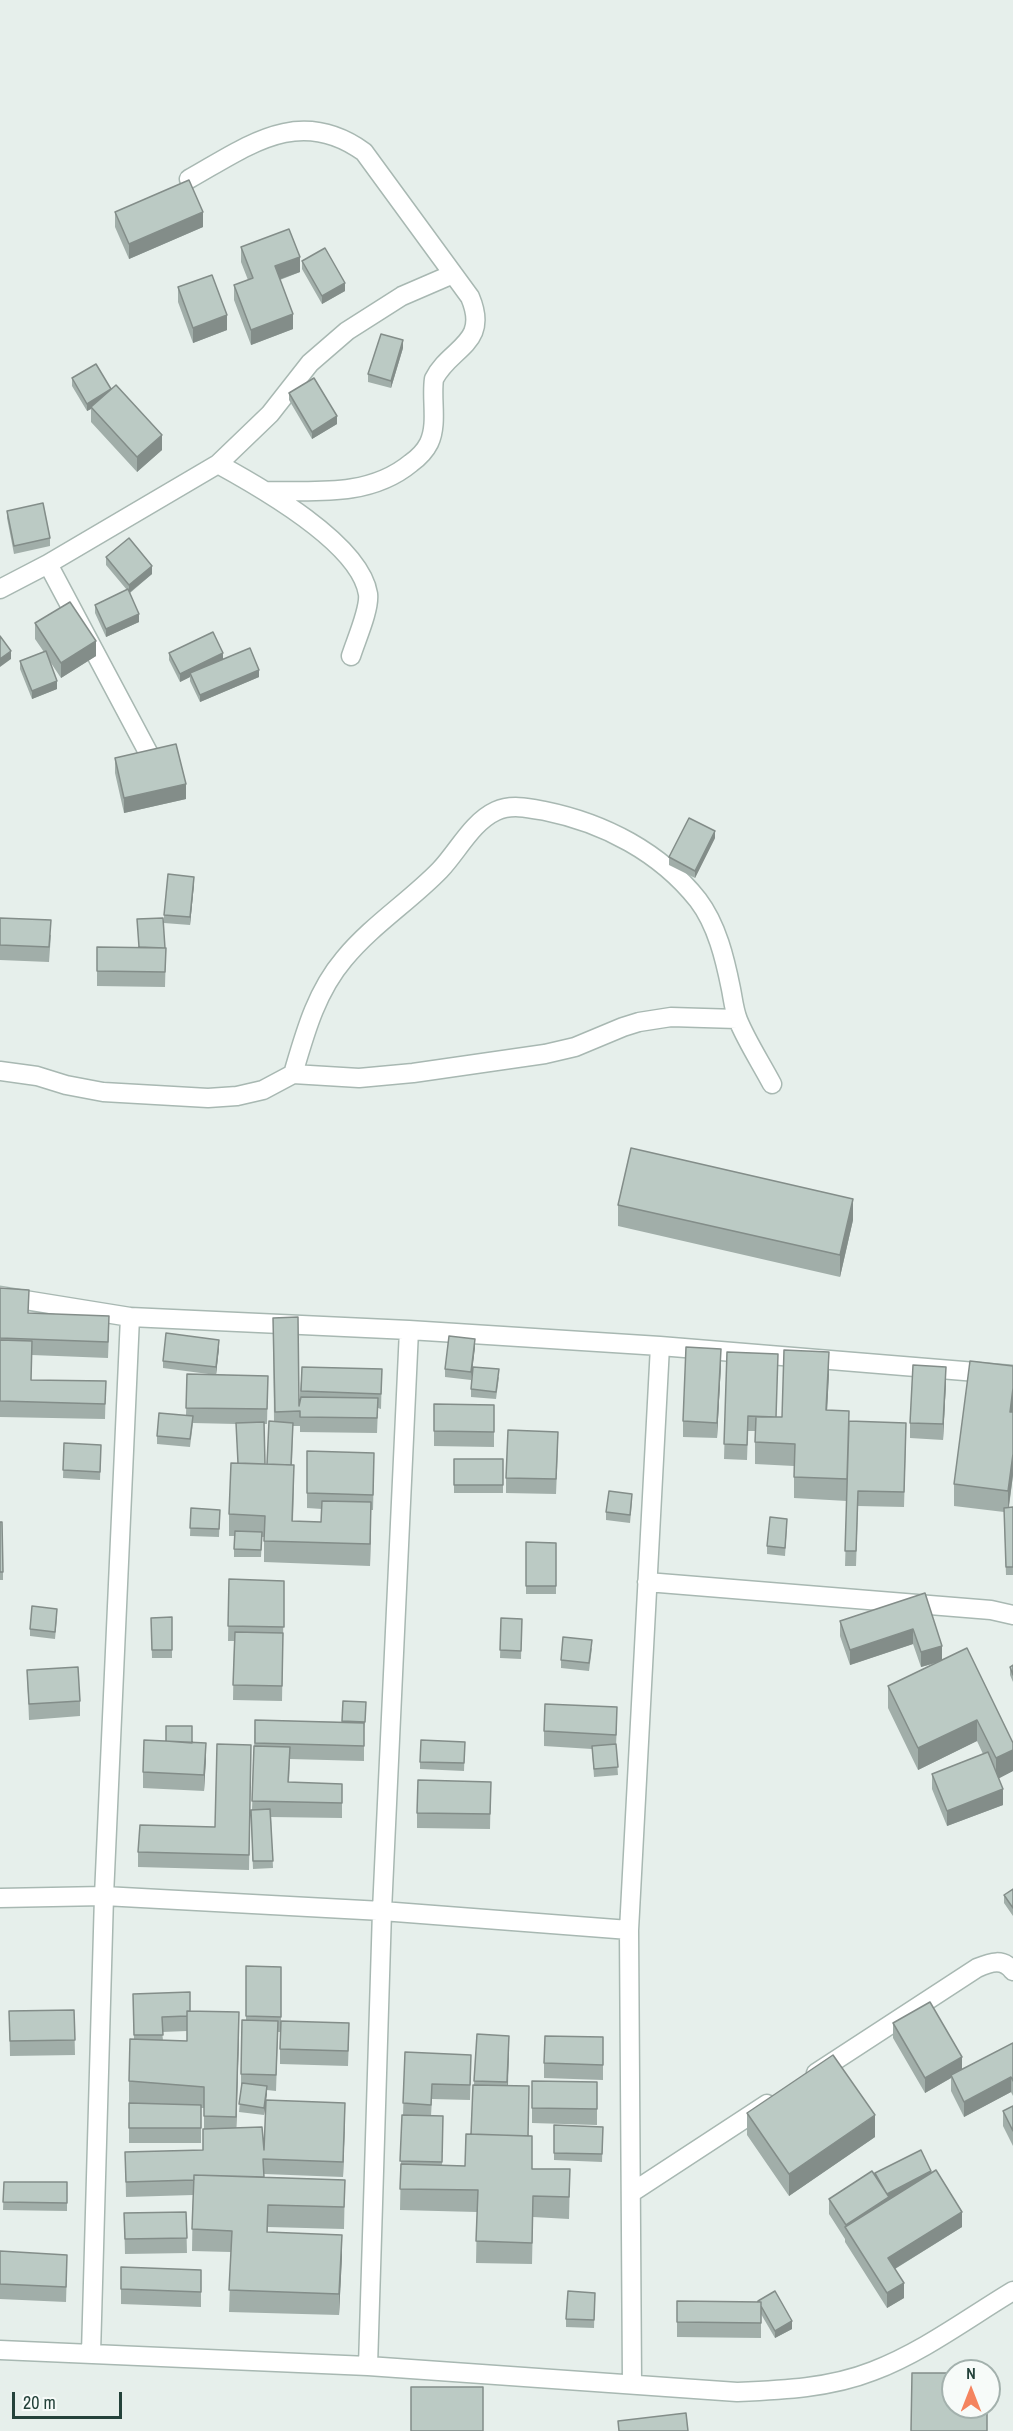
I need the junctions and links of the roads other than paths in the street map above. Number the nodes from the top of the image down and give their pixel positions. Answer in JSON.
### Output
{"nodes":[{"id":1,"x":189,"y":179,"type":"edge"},
{"id":2,"x":453,"y":274,"type":"junction"},
{"id":3,"x":218,"y":464,"type":"junction"},
{"id":4,"x":266,"y":491,"type":"junction"},
{"id":5,"x":48,"y":564,"type":"junction"},
{"id":6,"x":0,"y":589,"type":"edge"},
{"id":7,"x":351,"y":656,"type":"dead end"},
{"id":8,"x":161,"y":778,"type":"edge"},
{"id":9,"x":737,"y":1019,"type":"junction"},
{"id":10,"x":0,"y":1071,"type":"edge"},
{"id":11,"x":293,"y":1074,"type":"junction"},
{"id":12,"x":772,"y":1084,"type":"dead end"},
{"id":13,"x":0,"y":1296,"type":"edge"},
{"id":14,"x":130,"y":1317,"type":"junction"},
{"id":15,"x":409,"y":1330,"type":"junction"},
{"id":16,"x":660,"y":1346,"type":"junction"},
{"id":17,"x":1013,"y":1375,"type":"edge"},
{"id":18,"x":647,"y":1582,"type":"junction"},
{"id":19,"x":1013,"y":1616,"type":"edge"},
{"id":20,"x":104,"y":1896,"type":"junction"},
{"id":21,"x":0,"y":1898,"type":"edge"},
{"id":22,"x":382,"y":1911,"type":"junction"},
{"id":23,"x":629,"y":1930,"type":"junction"},
{"id":24,"x":1013,"y":1971,"type":"edge"},
{"id":25,"x":799,"y":2084,"type":"edge"},
{"id":26,"x":779,"y":2097,"type":"edge"},
{"id":27,"x":631,"y":2193,"type":"junction"},
{"id":28,"x":1013,"y":2290,"type":"edge"},
{"id":29,"x":0,"y":2350,"type":"edge"},
{"id":30,"x":90,"y":2353,"type":"junction"},
{"id":31,"x":368,"y":2366,"type":"junction"},
{"id":32,"x":632,"y":2383,"type":"junction"}],
"edges":[{"from":1,"to":2,"type":"street"},
{"from":2,"to":3,"type":"street"},
{"from":2,"to":4,"type":"street"},
{"from":3,"to":4,"type":"street"},
{"from":3,"to":5,"type":"street"},
{"from":4,"to":7,"type":"street"},
{"from":5,"to":6,"type":"street"},
{"from":5,"to":8,"type":"street"},
{"from":9,"to":11,"type":"street"},
{"from":9,"to":11,"type":"street"},
{"from":9,"to":12,"type":"street"},
{"from":10,"to":11,"type":"street"},
{"from":13,"to":14,"type":"street"},
{"from":14,"to":15,"type":"street"},
{"from":14,"to":20,"type":"street"},
{"from":15,"to":16,"type":"street"},
{"from":15,"to":22,"type":"street"},
{"from":16,"to":17,"type":"street"},
{"from":16,"to":18,"type":"street"},
{"from":18,"to":19,"type":"street"},
{"from":18,"to":23,"type":"street"},
{"from":20,"to":21,"type":"street"},
{"from":20,"to":22,"type":"street"},
{"from":20,"to":30,"type":"street"},
{"from":22,"to":23,"type":"street"},
{"from":22,"to":31,"type":"street"},
{"from":23,"to":27,"type":"street"},
{"from":24,"to":25,"type":"street"},
{"from":26,"to":27,"type":"street"},
{"from":27,"to":32,"type":"street"},
{"from":28,"to":32,"type":"street"},
{"from":29,"to":30,"type":"street"},
{"from":30,"to":31,"type":"street"},
{"from":31,"to":32,"type":"street"}]}
